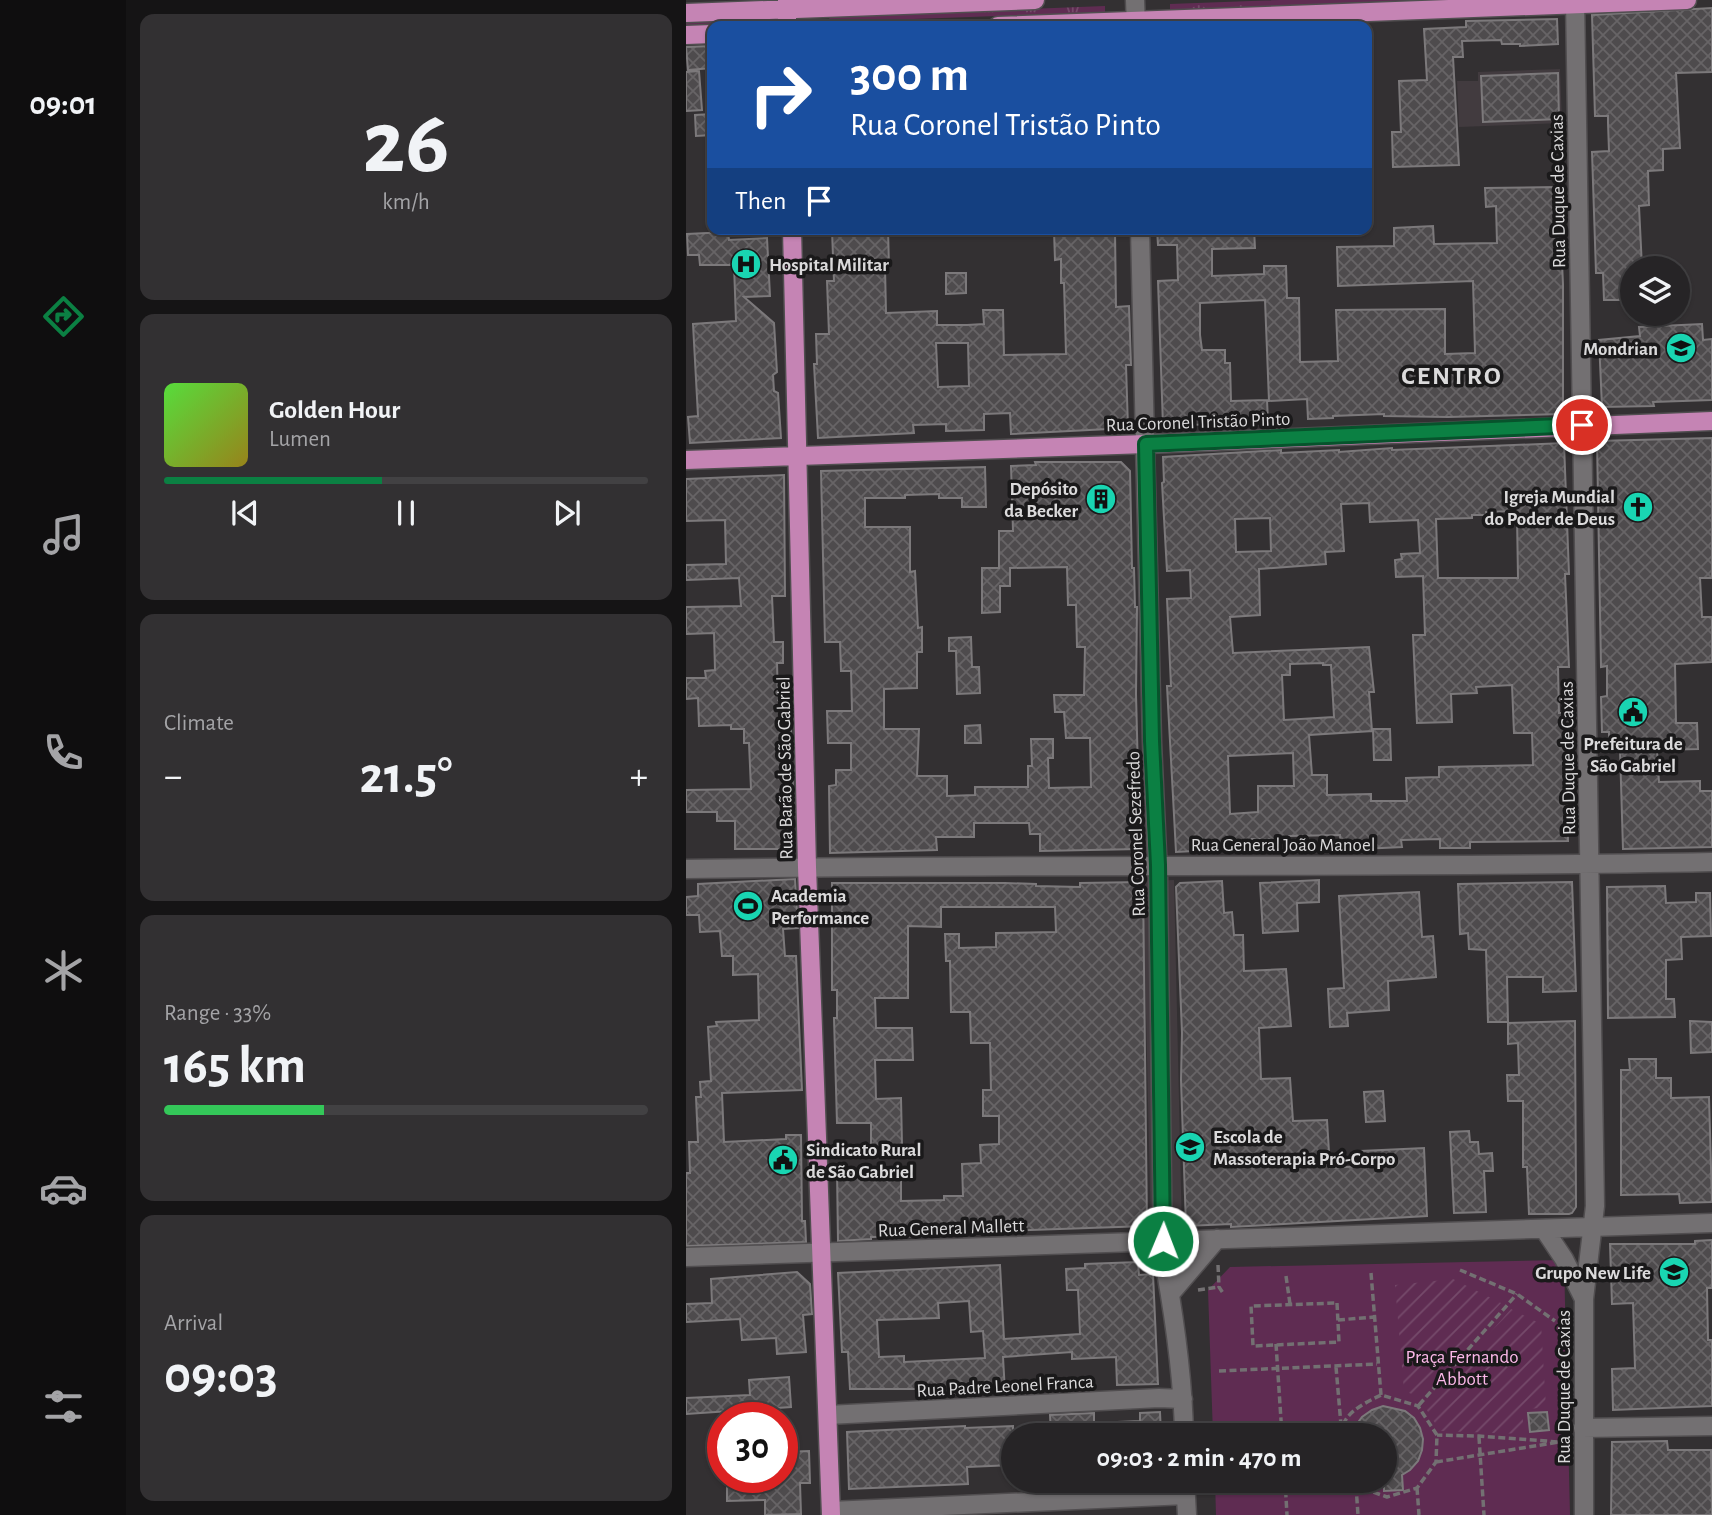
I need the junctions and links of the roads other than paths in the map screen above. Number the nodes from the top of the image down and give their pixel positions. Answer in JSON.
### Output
{"nodes":[{"id":1,"x":1035,"y":0,"type":"edge"},
{"id":2,"x":1135,"y":0,"type":"edge"},
{"id":3,"x":1687,"y":0,"type":"edge"},
{"id":4,"x":1619,"y":1,"type":"edge"},
{"id":5,"x":1575,"y":2,"type":"edge"},
{"id":6,"x":787,"y":11,"type":"edge"},
{"id":7,"x":686,"y":13,"type":"edge"},
{"id":8,"x":1136,"y":21,"type":"edge"},
{"id":9,"x":1196,"y":21,"type":"edge"},
{"id":10,"x":707,"y":34,"type":"edge"},
{"id":11,"x":686,"y":35,"type":"edge"},
{"id":12,"x":792,"y":235,"type":"edge"},
{"id":13,"x":1140,"y":235,"type":"edge"},
{"id":14,"x":1712,"y":421,"type":"edge"},
{"id":15,"x":1582,"y":425,"type":"junction"},
{"id":16,"x":1146,"y":444,"type":"junction"},
{"id":17,"x":797,"y":456,"type":"junction"},
{"id":18,"x":686,"y":460,"type":"edge"},
{"id":19,"x":1712,"y":862,"type":"edge"},
{"id":20,"x":1590,"y":864,"type":"junction"},
{"id":21,"x":1158,"y":865,"type":"junction"},
{"id":22,"x":807,"y":867,"type":"junction"},
{"id":23,"x":686,"y":869,"type":"edge"},
{"id":24,"x":1712,"y":1223,"type":"edge"},
{"id":25,"x":1594,"y":1227,"type":"junction"},
{"id":26,"x":1545,"y":1229,"type":"junction"},
{"id":27,"x":1217,"y":1239,"type":"junction"},
{"id":28,"x":1163,"y":1241,"type":"junction"},
{"id":29,"x":822,"y":1252,"type":"junction"},
{"id":30,"x":686,"y":1257,"type":"edge"},
{"id":31,"x":1171,"y":1293,"type":"junction"},
{"id":32,"x":1584,"y":1299,"type":"junction"},
{"id":33,"x":1184,"y":1399,"type":"junction"},
{"id":34,"x":828,"y":1415,"type":"junction"},
{"id":35,"x":1184,"y":1423,"type":"edge"},
{"id":36,"x":1712,"y":1426,"type":"edge"},
{"id":37,"x":1583,"y":1428,"type":"junction"},
{"id":38,"x":1114,"y":1493,"type":"edge"},
{"id":39,"x":1185,"y":1493,"type":"edge"},
{"id":40,"x":831,"y":1513,"type":"edge"},
{"id":41,"x":1187,"y":1515,"type":"edge"},
{"id":42,"x":1584,"y":1515,"type":"edge"}],
"edges":[{"from":1,"to":6,"type":"main road"},
{"from":2,"to":8,"type":"street"},
{"from":3,"to":4,"type":"main road"},
{"from":4,"to":5,"type":"main road"},
{"from":5,"to":9,"type":"main road"},
{"from":5,"to":15,"type":"street","name":"Rua Duque de Caxias"},
{"from":6,"to":7,"type":"main road"},
{"from":10,"to":11,"type":"main road"},
{"from":12,"to":17,"type":"main road","name":"Rua Barão de São Gabriel"},
{"from":13,"to":16,"type":"street","name":"Rua Coronel Sezefredo"},
{"from":14,"to":15,"type":"main road","name":"Rua Coronel Tristão Pinto"},
{"from":15,"to":16,"type":"main road","name":"Rua Coronel Tristão Pinto"},
{"from":15,"to":20,"type":"street","name":"Rua Duque de Caxias"},
{"from":16,"to":17,"type":"main road","name":"Rua Coronel Tristão Pinto"},
{"from":16,"to":21,"type":"street","name":"Rua Coronel Sezefredo"},
{"from":17,"to":18,"type":"main road","name":"Rua Coronel Tristão Pinto"},
{"from":17,"to":22,"type":"main road","name":"Rua Barão de São Gabriel"},
{"from":19,"to":20,"type":"street","name":"Rua General João Manoel"},
{"from":20,"to":21,"type":"street","name":"Rua General João Manoel"},
{"from":20,"to":25,"type":"street","name":"Rua Duque de Caxias"},
{"from":21,"to":22,"type":"street","name":"Rua General João Manoel"},
{"from":21,"to":28,"type":"street","name":"Rua Coronel Sezefredo"},
{"from":22,"to":23,"type":"street","name":"Rua General João Manoel"},
{"from":22,"to":29,"type":"main road","name":"Rua Barão de São Gabriel"},
{"from":24,"to":25,"type":"street","name":"Rua General Mallett"},
{"from":25,"to":26,"type":"street","name":"Rua General Mallett"},
{"from":25,"to":32,"type":"street","name":"Rua Duque de Caxias"},
{"from":26,"to":27,"type":"street","name":"Rua General Mallett"},
{"from":26,"to":32,"type":"street"},
{"from":27,"to":28,"type":"street","name":"Rua General Mallett"},
{"from":27,"to":31,"type":"street"},
{"from":28,"to":29,"type":"street","name":"Rua General Mallett"},
{"from":28,"to":31,"type":"street","name":"Rua Coronel Sezefredo"},
{"from":29,"to":30,"type":"street","name":"Rua General Mallett"},
{"from":29,"to":34,"type":"main road","name":"Rua Barão de São Gabriel"},
{"from":31,"to":33,"type":"street","name":"Rua Coronel Sezefredo"},
{"from":32,"to":37,"type":"street","name":"Rua Duque de Caxias"},
{"from":33,"to":34,"type":"street","name":"Rua Padre Leonel Franca"},
{"from":33,"to":35,"type":"street","name":"Rua Coronel Sezefredo"},
{"from":34,"to":40,"type":"main road","name":"Rua Barão de São Gabriel"},
{"from":36,"to":37,"type":"street"},
{"from":37,"to":42,"type":"street","name":"Rua Duque de Caxias"},
{"from":38,"to":40,"type":"street"},
{"from":39,"to":41,"type":"street"}]}
